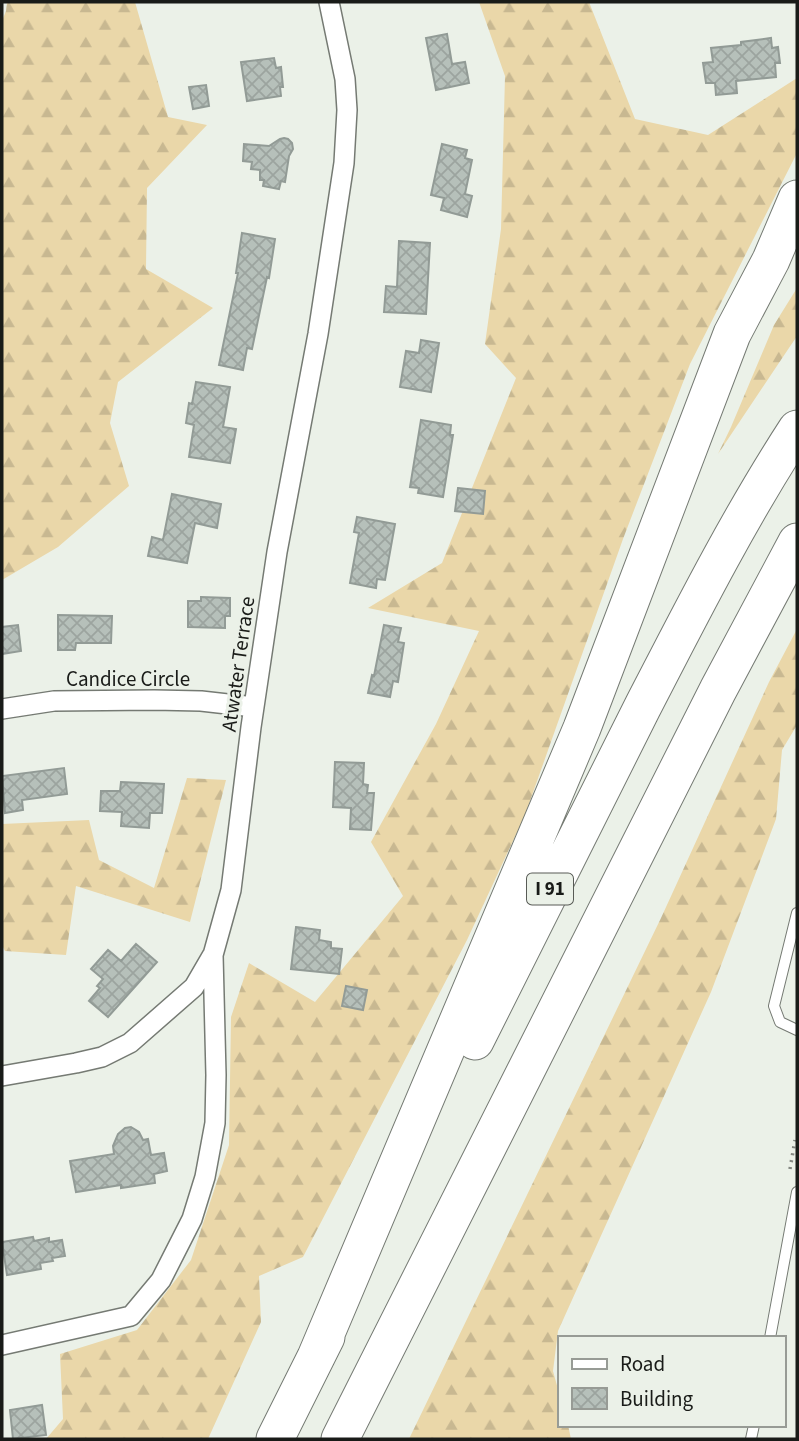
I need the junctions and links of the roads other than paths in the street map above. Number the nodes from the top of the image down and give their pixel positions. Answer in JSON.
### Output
{"nodes":[{"id":1,"x":329,"y":2,"type":"edge"},
{"id":2,"x":797,"y":199,"type":"edge"},
{"id":3,"x":797,"y":222,"type":"edge"},
{"id":4,"x":771,"y":260,"type":"junction"},
{"id":5,"x":797,"y":429,"type":"edge"},
{"id":6,"x":797,"y":542,"type":"edge"},
{"id":7,"x":254,"y":708,"type":"junction"},
{"id":8,"x":2,"y":709,"type":"edge"},
{"id":9,"x":797,"y":913,"type":"edge"},
{"id":10,"x":213,"y":955,"type":"junction"},
{"id":11,"x":797,"y":1030,"type":"edge"},
{"id":12,"x":2,"y":1076,"type":"edge"},
{"id":13,"x":797,"y":1192,"type":"edge"},
{"id":14,"x":770,"y":1336,"type":"edge"},
{"id":15,"x":2,"y":1345,"type":"edge"},
{"id":16,"x":316,"y":1357,"type":"junction"},
{"id":17,"x":275,"y":1439,"type":"edge"},
{"id":18,"x":341,"y":1439,"type":"edge"}],
"edges":[{"from":1,"to":7,"type":"street","name":"Atwater Terrace"},
{"from":2,"to":4,"type":"highway"},
{"from":3,"to":4,"type":"highway"},
{"from":4,"to":16,"type":"highway"},
{"from":5,"to":16,"type":"highway","number":"I 91"},
{"from":6,"to":18,"type":"highway"},
{"from":7,"to":8,"type":"street","name":"Candice Circle"},
{"from":7,"to":10,"type":"street","name":"Atwater Terrace"},
{"from":9,"to":11,"type":"lane"},
{"from":10,"to":12,"type":"street"},
{"from":10,"to":15,"type":"street","name":"Atwater Terrace"},
{"from":13,"to":14,"type":"lane"},
{"from":16,"to":17,"type":"highway","number":"I 91"}]}
